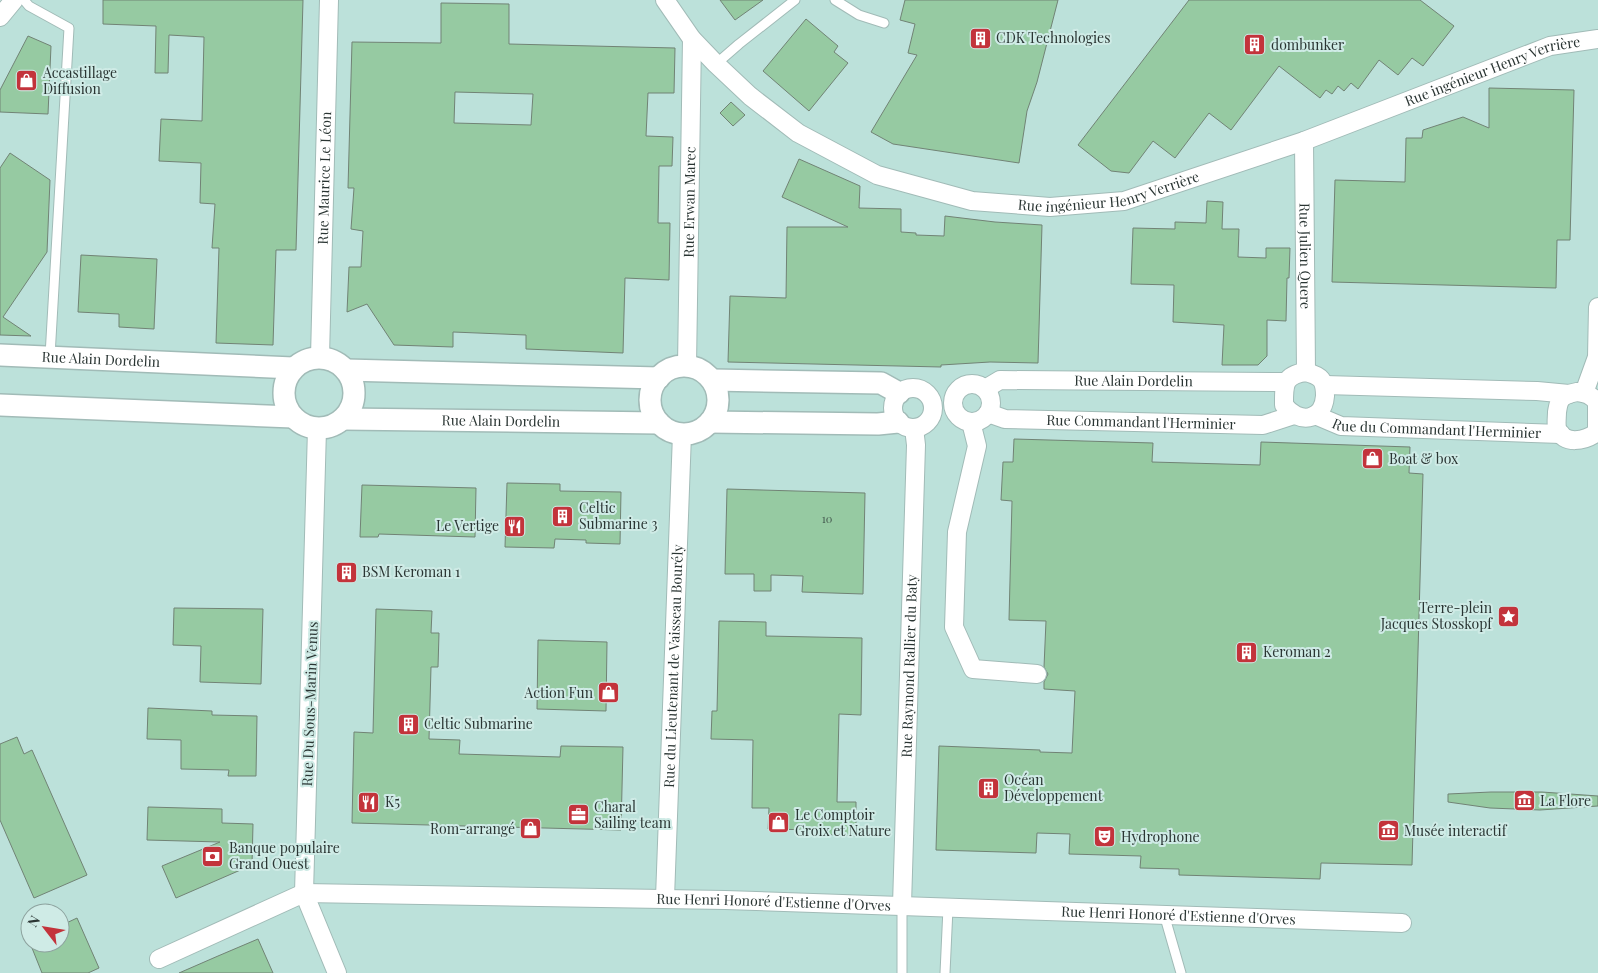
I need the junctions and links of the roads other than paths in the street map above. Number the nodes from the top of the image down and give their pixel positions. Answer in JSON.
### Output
{"nodes":[{"id":1,"x":14,"y":0,"type":"edge"},
{"id":2,"x":24,"y":0,"type":"edge"},
{"id":3,"x":329,"y":0,"type":"edge"},
{"id":4,"x":665,"y":0,"type":"edge"},
{"id":5,"x":795,"y":0,"type":"edge"},
{"id":6,"x":835,"y":0,"type":"edge"},
{"id":7,"x":0,"y":17,"type":"edge"},
{"id":8,"x":884,"y":23,"type":"dead end"},
{"id":9,"x":692,"y":39,"type":"junction"},
{"id":10,"x":1598,"y":39,"type":"edge"},
{"id":11,"x":716,"y":64,"type":"junction"},
{"id":12,"x":1304,"y":140,"type":"junction"},
{"id":13,"x":1598,"y":307,"type":"edge"},
{"id":14,"x":0,"y":355,"type":"edge"},
{"id":15,"x":50,"y":356,"type":"junction"},
{"id":16,"x":320,"y":357,"type":"junction"},
{"id":17,"x":687,"y":366,"type":"junction"},
{"id":18,"x":293,"y":368,"type":"junction"},
{"id":19,"x":346,"y":370,"type":"junction"},
{"id":20,"x":1306,"y":372,"type":"junction"},
{"id":21,"x":659,"y":378,"type":"junction"},
{"id":22,"x":712,"y":380,"type":"junction"},
{"id":23,"x":1286,"y":382,"type":"junction"},
{"id":24,"x":1325,"y":385,"type":"junction"},
{"id":25,"x":985,"y":389,"type":"junction"},
{"id":26,"x":958,"y":390,"type":"junction"},
{"id":27,"x":899,"y":393,"type":"junction"},
{"id":28,"x":1576,"y":393,"type":"junction"},
{"id":29,"x":927,"y":394,"type":"junction"},
{"id":30,"x":0,"y":405,"type":"edge"},
{"id":31,"x":988,"y":414,"type":"junction"},
{"id":32,"x":1294,"y":415,"type":"junction"},
{"id":33,"x":1315,"y":415,"type":"junction"},
{"id":34,"x":293,"y":417,"type":"junction"},
{"id":35,"x":343,"y":419,"type":"junction"},
{"id":36,"x":965,"y":420,"type":"junction"},
{"id":37,"x":1597,"y":420,"type":"edge"},
{"id":38,"x":710,"y":422,"type":"junction"},
{"id":39,"x":659,"y":423,"type":"junction"},
{"id":40,"x":914,"y":423,"type":"junction"},
{"id":41,"x":317,"y":429,"type":"junction"},
{"id":42,"x":682,"y":434,"type":"junction"},
{"id":43,"x":1561,"y":434,"type":"junction"},
{"id":44,"x":1037,"y":674,"type":"dead end"},
{"id":45,"x":304,"y":894,"type":"junction"},
{"id":46,"x":665,"y":898,"type":"junction"},
{"id":47,"x":902,"y":905,"type":"junction"},
{"id":48,"x":948,"y":908,"type":"junction"},
{"id":49,"x":1164,"y":914,"type":"junction"},
{"id":50,"x":1402,"y":923,"type":"dead end"},
{"id":51,"x":158,"y":959,"type":"dead end"},
{"id":52,"x":337,"y":973,"type":"edge"},
{"id":53,"x":902,"y":973,"type":"edge"},
{"id":54,"x":945,"y":973,"type":"edge"},
{"id":55,"x":1181,"y":973,"type":"edge"}],
"edges":[{"from":1,"to":7,"type":"street"},
{"from":2,"to":15,"type":"lane"},
{"from":3,"to":16,"type":"street","name":"Rue Maurice Le Léon"},
{"from":4,"to":9,"type":"street","name":"Rue ingénieur Henry Verrière"},
{"from":5,"to":11,"type":"lane"},
{"from":6,"to":8,"type":"lane"},
{"from":9,"to":11,"type":"street","name":"Rue ingénieur Henry Verrière"},
{"from":9,"to":17,"type":"street","name":"Rue Erwan Marec"},
{"from":10,"to":12,"type":"street","name":"Rue ingénieur Henry Verrière"},
{"from":11,"to":12,"type":"street","name":"Rue ingénieur Henry Verrière"},
{"from":12,"to":20,"type":"street","name":"Rue Julien Quere"},
{"from":13,"to":28,"type":"street"},
{"from":14,"to":15,"type":"street","name":"Rue Alain Dordelin"},
{"from":15,"to":18,"type":"street","name":"Rue Alain Dordelin"},
{"from":16,"to":18,"type":"street","name":"Rue Alain Dordelin"},
{"from":16,"to":19,"type":"street"},
{"from":17,"to":21,"type":"street"},
{"from":17,"to":22,"type":"street"},
{"from":18,"to":34,"type":"street"},
{"from":19,"to":21,"type":"street"},
{"from":19,"to":35,"type":"street"},
{"from":20,"to":23,"type":"street"},
{"from":20,"to":24,"type":"street"},
{"from":21,"to":39,"type":"street"},
{"from":22,"to":27,"type":"street"},
{"from":22,"to":38,"type":"street"},
{"from":23,"to":25,"type":"street","name":"Rue Alain Dordelin"},
{"from":23,"to":32,"type":"street"},
{"from":24,"to":28,"type":"street"},
{"from":24,"to":33,"type":"street"},
{"from":25,"to":26,"type":"street"},
{"from":25,"to":31,"type":"street"},
{"from":26,"to":29,"type":"street"},
{"from":26,"to":36,"type":"street"},
{"from":27,"to":29,"type":"street"},
{"from":27,"to":40,"type":"street"},
{"from":28,"to":37,"type":"street"},
{"from":28,"to":43,"type":"street"},
{"from":29,"to":40,"type":"street"},
{"from":30,"to":34,"type":"street"},
{"from":31,"to":32,"type":"street","name":"Rue Commandant l'Herminier"},
{"from":31,"to":36,"type":"street"},
{"from":32,"to":33,"type":"street"},
{"from":33,"to":43,"type":"street","name":"Rue du Commandant l'Herminier"},
{"from":34,"to":41,"type":"street"},
{"from":35,"to":39,"type":"street","name":"Rue Alain Dordelin"},
{"from":35,"to":41,"type":"street","name":"Rue Alain Dordelin"},
{"from":36,"to":40,"type":"street"},
{"from":36,"to":44,"type":"street"},
{"from":37,"to":43,"type":"street"},
{"from":38,"to":40,"type":"street"},
{"from":38,"to":42,"type":"street"},
{"from":39,"to":42,"type":"street","name":"Rue Alain Dordelin"},
{"from":40,"to":47,"type":"street","name":"Rue Raymond Rallier du Baty"},
{"from":41,"to":45,"type":"street","name":"Rue Du Sous-Marin Venus"},
{"from":42,"to":46,"type":"street","name":"Rue du Lieutenant de Vaisseau Bourély"},
{"from":45,"to":46,"type":"street","name":"Rue Henri Honoré d'Estienne d'Orves"},
{"from":45,"to":51,"type":"street","name":"Rue Henri Honoré d'Estienne d'Orves"},
{"from":45,"to":52,"type":"street","name":"Rue Du Sous-Marin Venus"},
{"from":46,"to":47,"type":"street","name":"Rue Henri Honoré d'Estienne d'Orves"},
{"from":47,"to":48,"type":"street","name":"Rue Henri Honoré d'Estienne d'Orves"},
{"from":47,"to":53,"type":"lane"},
{"from":48,"to":49,"type":"street","name":"Rue Henri Honoré d'Estienne d'Orves"},
{"from":48,"to":54,"type":"lane"},
{"from":49,"to":50,"type":"street","name":"Rue Henri Honoré d'Estienne d'Orves"},
{"from":49,"to":55,"type":"lane"}]}
